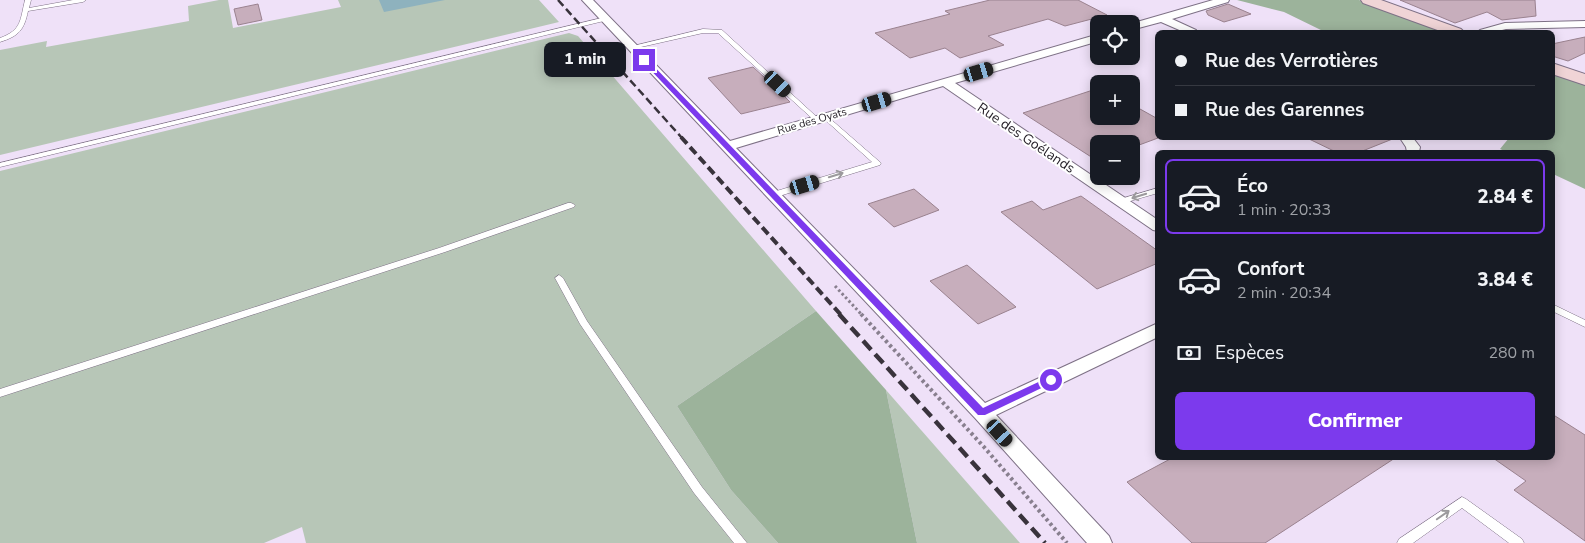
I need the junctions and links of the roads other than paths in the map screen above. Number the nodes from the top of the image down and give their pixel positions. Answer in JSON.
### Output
{"nodes":[{"id":1,"x":28,"y":0,"type":"edge"},
{"id":2,"x":82,"y":0,"type":"edge"},
{"id":3,"x":587,"y":0,"type":"edge"},
{"id":4,"x":1224,"y":0,"type":"edge"},
{"id":5,"x":1368,"y":0,"type":"edge"},
{"id":6,"x":26,"y":10,"type":"junction"},
{"id":7,"x":1162,"y":18,"type":"junction"},
{"id":8,"x":606,"y":19,"type":"junction"},
{"id":9,"x":1140,"y":24,"type":"edge"},
{"id":10,"x":1585,"y":24,"type":"edge"},
{"id":11,"x":1188,"y":30,"type":"edge"},
{"id":12,"x":1450,"y":30,"type":"edge"},
{"id":13,"x":1491,"y":30,"type":"edge"},
{"id":14,"x":0,"y":40,"type":"edge"},
{"id":15,"x":1090,"y":40,"type":"edge"},
{"id":16,"x":632,"y":47,"type":"junction"},
{"id":17,"x":1555,"y":69,"type":"edge"},
{"id":18,"x":1585,"y":80,"type":"edge"},
{"id":19,"x":945,"y":82,"type":"junction"},
{"id":20,"x":821,"y":119,"type":"junction"},
{"id":21,"x":727,"y":146,"type":"junction"},
{"id":22,"x":0,"y":165,"type":"edge"},
{"id":23,"x":1155,"y":191,"type":"edge"},
{"id":24,"x":773,"y":195,"type":"junction"},
{"id":25,"x":1120,"y":202,"type":"junction"},
{"id":26,"x":571,"y":205,"type":"dead end"},
{"id":27,"x":1155,"y":225,"type":"edge"},
{"id":28,"x":559,"y":278,"type":"dead end"},
{"id":29,"x":1555,"y":309,"type":"edge"},
{"id":30,"x":1585,"y":324,"type":"edge"},
{"id":31,"x":1155,"y":330,"type":"edge"},
{"id":32,"x":0,"y":393,"type":"edge"},
{"id":33,"x":982,"y":413,"type":"junction"},
{"id":34,"x":741,"y":543,"type":"edge"},
{"id":35,"x":1100,"y":543,"type":"edge"},
{"id":36,"x":1403,"y":543,"type":"edge"},
{"id":37,"x":1518,"y":543,"type":"edge"}],
"edges":[{"from":1,"to":6,"type":"lane"},
{"from":2,"to":6,"type":"lane"},
{"from":3,"to":8,"type":"street"},
{"from":4,"to":7,"type":"street"},
{"from":5,"to":12,"type":"main road"},
{"from":6,"to":14,"type":"lane"},
{"from":7,"to":9,"type":"street"},
{"from":7,"to":11,"type":"street"},
{"from":8,"to":16,"type":"street"},
{"from":8,"to":22,"type":"lane"},
{"from":10,"to":13,"type":"street"},
{"from":15,"to":19,"type":"street","name":"Rue des Oyats"},
{"from":16,"to":20,"type":"lane"},
{"from":16,"to":21,"type":"street"},
{"from":17,"to":18,"type":"main road"},
{"from":19,"to":20,"type":"street","name":"Rue des Oyats"},
{"from":19,"to":25,"type":"street","name":"Rue des Goélands"},
{"from":20,"to":21,"type":"street","name":"Rue des Oyats"},
{"from":24,"to":20,"type":"lane","one_way":true},
{"from":21,"to":24,"type":"street"},
{"from":23,"to":25,"type":"lane","one_way":true},
{"from":24,"to":33,"type":"street"},
{"from":25,"to":27,"type":"street","name":"Rue des Goélands"},
{"from":26,"to":32,"type":"lane"},
{"from":28,"to":34,"type":"lane"},
{"from":29,"to":30,"type":"lane"},
{"from":31,"to":33,"type":"street"},
{"from":33,"to":35,"type":"street"},
{"from":36,"to":37,"type":"lane","one_way":true}]}
